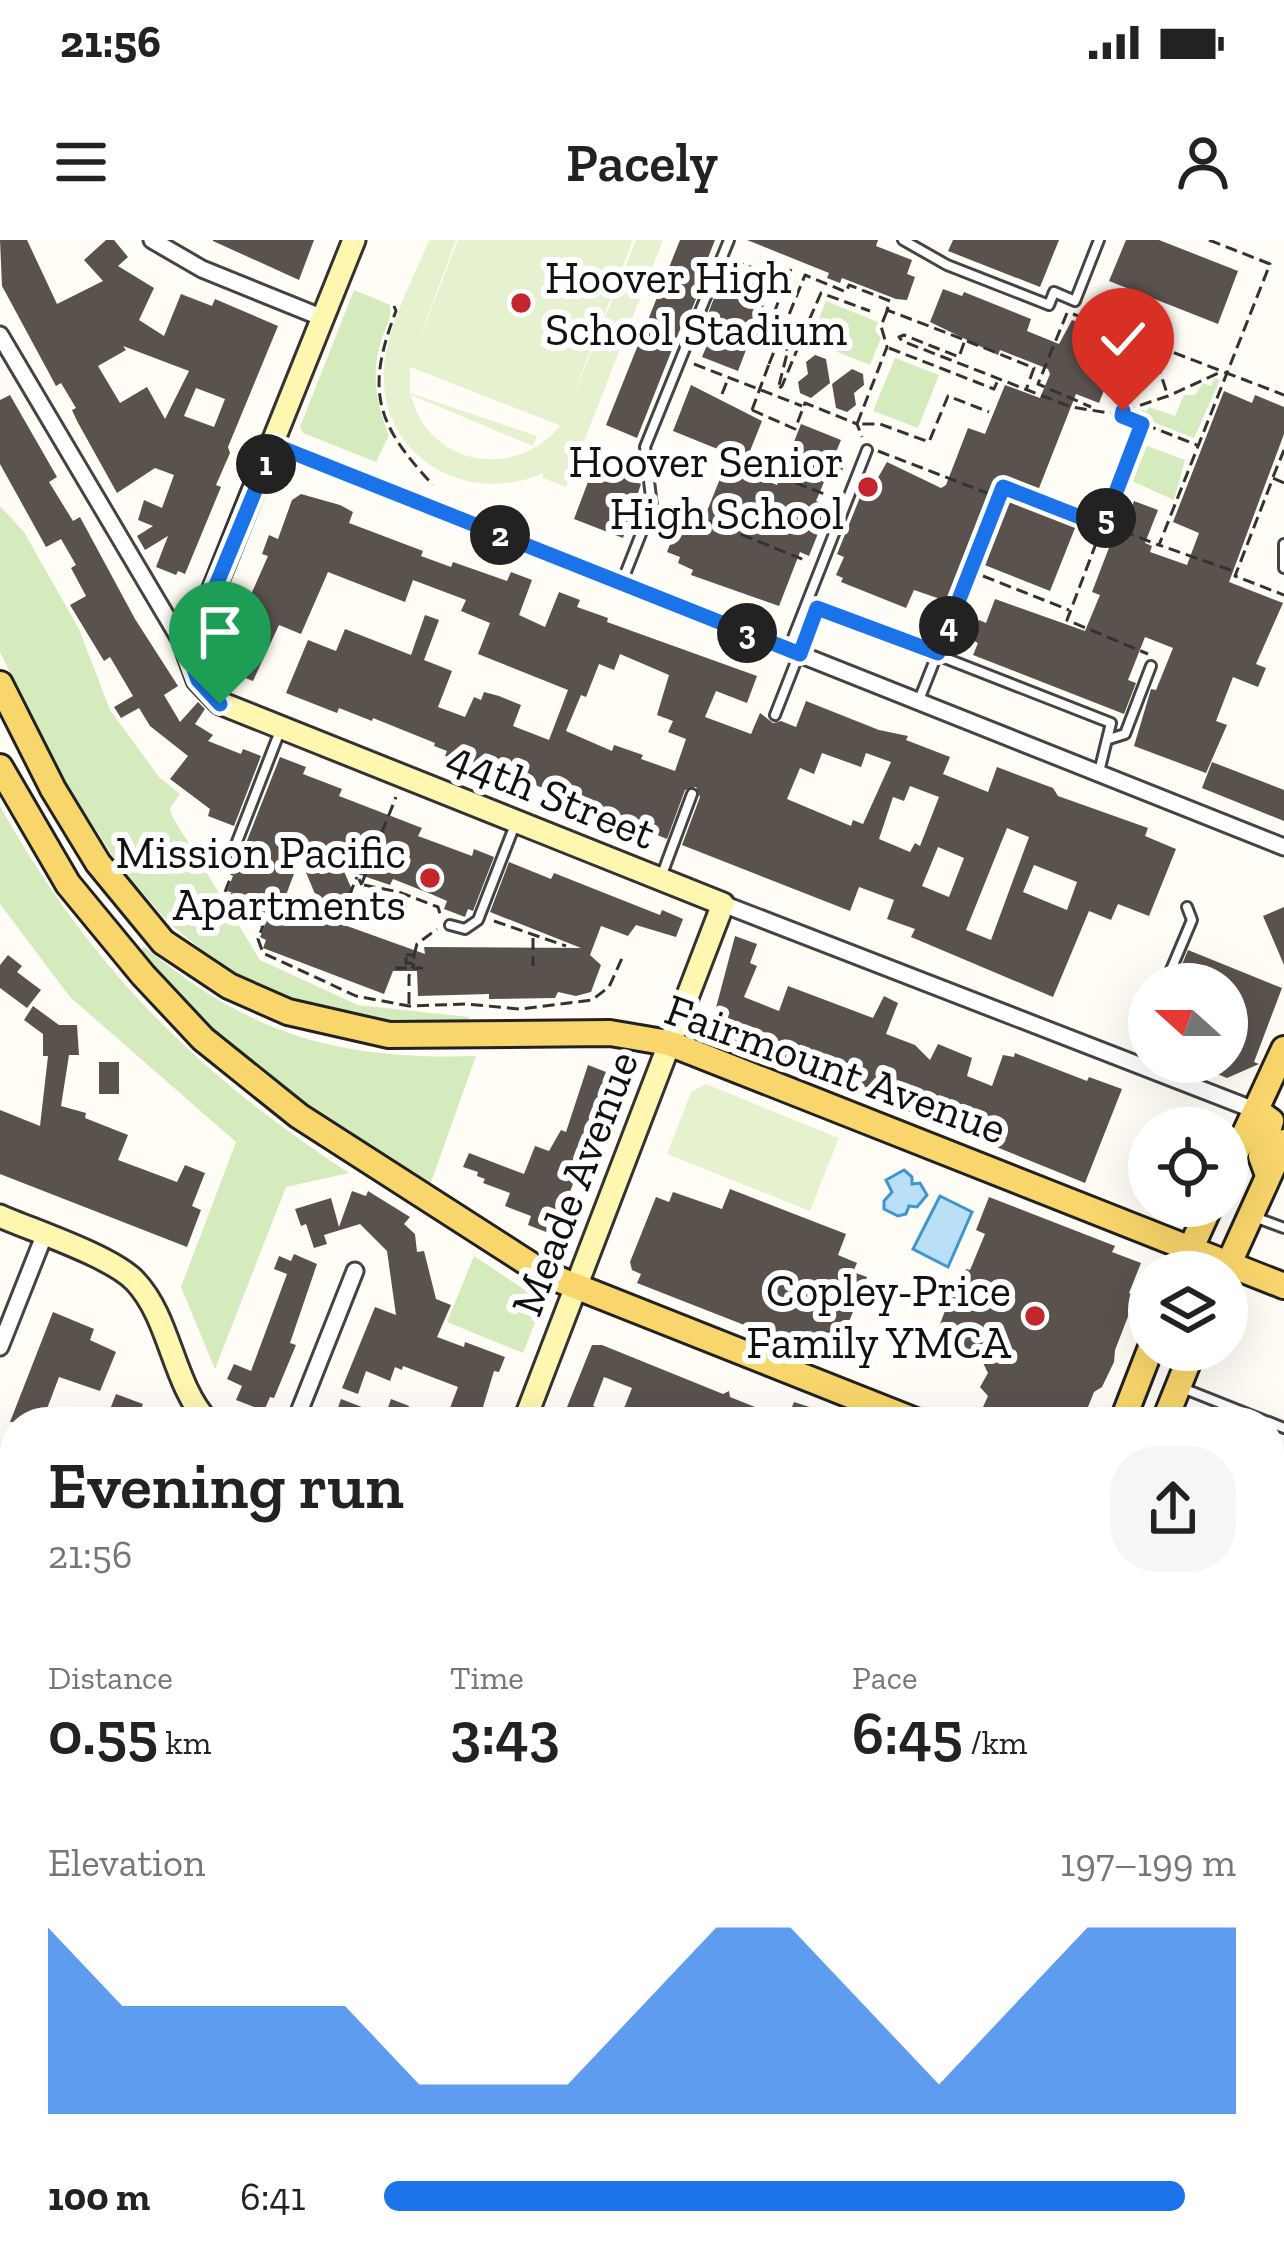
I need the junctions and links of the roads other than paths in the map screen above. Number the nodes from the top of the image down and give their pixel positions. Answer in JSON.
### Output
{"nodes":[{"id":1,"x":152,"y":240,"type":"edge"},
{"id":2,"x":354,"y":240,"type":"edge"},
{"id":3,"x":729,"y":240,"type":"edge"},
{"id":4,"x":903,"y":240,"type":"edge"},
{"id":5,"x":1099,"y":240,"type":"edge"},
{"id":6,"x":323,"y":318,"type":"junction"},
{"id":7,"x":0,"y":335,"type":"edge"},
{"id":8,"x":274,"y":445,"type":"junction"},
{"id":9,"x":867,"y":450,"type":"dead end"},
{"id":10,"x":999,"y":498,"type":"road end"},
{"id":11,"x":1284,"y":544,"type":"edge"},
{"id":12,"x":1284,"y":568,"type":"edge"},
{"id":13,"x":621,"y":584,"type":"junction"},
{"id":14,"x":794,"y":652,"type":"junction"},
{"id":15,"x":188,"y":653,"type":"junction"},
{"id":16,"x":938,"y":653,"type":"junction"},
{"id":17,"x":1151,"y":666,"type":"road end"},
{"id":18,"x":0,"y":684,"type":"edge"},
{"id":19,"x":919,"y":702,"type":"junction"},
{"id":20,"x":775,"y":715,"type":"dead end"},
{"id":21,"x":281,"y":728,"type":"junction"},
{"id":22,"x":1108,"y":739,"type":"junction"},
{"id":23,"x":0,"y":767,"type":"edge"},
{"id":24,"x":1099,"y":773,"type":"junction"},
{"id":25,"x":692,"y":794,"type":"dead end"},
{"id":26,"x":516,"y":821,"type":"junction"},
{"id":27,"x":1284,"y":847,"type":"edge"},
{"id":28,"x":233,"y":852,"type":"dead end"},
{"id":29,"x":660,"y":879,"type":"junction"},
{"id":30,"x":723,"y":904,"type":"junction"},
{"id":31,"x":1187,"y":907,"type":"dead end"},
{"id":32,"x":450,"y":925,"type":"dead end"},
{"id":33,"x":1174,"y":963,"type":"edge"},
{"id":34,"x":669,"y":1043,"type":"junction"},
{"id":35,"x":1284,"y":1049,"type":"edge"},
{"id":36,"x":1257,"y":1111,"type":"junction"},
{"id":37,"x":1248,"y":1129,"type":"edge"},
{"id":38,"x":1278,"y":1158,"type":"edge"},
{"id":39,"x":1250,"y":1215,"type":"junction"},
{"id":40,"x":0,"y":1216,"type":"edge"},
{"id":41,"x":1284,"y":1228,"type":"edge"},
{"id":42,"x":44,"y":1236,"type":"junction"},
{"id":43,"x":1164,"y":1251,"type":"edge"},
{"id":44,"x":1234,"y":1251,"type":"edge"},
{"id":45,"x":355,"y":1271,"type":"dead end"},
{"id":46,"x":1248,"y":1275,"type":"edge"},
{"id":47,"x":1284,"y":1286,"type":"edge"},
{"id":48,"x":575,"y":1289,"type":"junction"},
{"id":49,"x":0,"y":1348,"type":"edge"},
{"id":50,"x":1142,"y":1371,"type":"edge"},
{"id":51,"x":1184,"y":1371,"type":"edge"},
{"id":52,"x":1178,"y":1387,"type":"junction"},
{"id":53,"x":197,"y":1407,"type":"edge"},
{"id":54,"x":301,"y":1407,"type":"edge"},
{"id":55,"x":529,"y":1407,"type":"edge"},
{"id":56,"x":879,"y":1407,"type":"edge"},
{"id":57,"x":1128,"y":1407,"type":"edge"},
{"id":58,"x":1174,"y":1407,"type":"edge"},
{"id":59,"x":1229,"y":1407,"type":"edge"}],
"edges":[{"from":1,"to":6,"type":"street"},
{"from":2,"to":6,"type":"street"},
{"from":3,"to":13,"type":"lane"},
{"from":4,"to":5,"type":"lane"},
{"from":6,"to":8,"type":"street"},
{"from":7,"to":15,"type":"street","name":"44th Street"},
{"from":8,"to":13,"type":"street"},
{"from":8,"to":15,"type":"street"},
{"from":9,"to":14,"type":"lane"},
{"from":10,"to":16,"type":"lane"},
{"from":11,"to":12,"type":"lane"},
{"from":13,"to":14,"type":"street"},
{"from":14,"to":16,"type":"lane"},
{"from":14,"to":19,"type":"street"},
{"from":14,"to":20,"type":"lane"},
{"from":15,"to":21,"type":"street","name":"44th Street"},
{"from":16,"to":19,"type":"lane"},
{"from":16,"to":22,"type":"lane"},
{"from":17,"to":22,"type":"lane"},
{"from":18,"to":34,"type":"main road","name":"Fairmount Avenue"},
{"from":19,"to":24,"type":"street"},
{"from":21,"to":26,"type":"street","name":"44th Street"},
{"from":21,"to":28,"type":"lane"},
{"from":22,"to":24,"type":"lane"},
{"from":23,"to":48,"type":"main road"},
{"from":24,"to":27,"type":"street"},
{"from":25,"to":29,"type":"lane"},
{"from":26,"to":29,"type":"street","name":"44th Street"},
{"from":26,"to":32,"type":"lane"},
{"from":29,"to":30,"type":"street","name":"44th Street"},
{"from":30,"to":34,"type":"street","name":"Meade Avenue"},
{"from":30,"to":36,"type":"street","name":"44th Street"},
{"from":31,"to":33,"type":"lane"},
{"from":34,"to":43,"type":"main road","name":"Fairmount Avenue"},
{"from":34,"to":48,"type":"street","name":"Meade Avenue"},
{"from":35,"to":36,"type":"main road"},
{"from":36,"to":37,"type":"main road"},
{"from":36,"to":38,"type":"main road"},
{"from":38,"to":39,"type":"main road"},
{"from":39,"to":41,"type":"lane"},
{"from":39,"to":44,"type":"main road"},
{"from":40,"to":42,"type":"street"},
{"from":42,"to":49,"type":"street"},
{"from":42,"to":53,"type":"street"},
{"from":45,"to":54,"type":"street"},
{"from":46,"to":47,"type":"main road","name":"Fairmount Avenue"},
{"from":48,"to":55,"type":"street","name":"Meade Avenue"},
{"from":48,"to":56,"type":"main road"},
{"from":50,"to":57,"type":"main road"},
{"from":51,"to":52,"type":"main road"},
{"from":52,"to":58,"type":"main road"},
{"from":52,"to":59,"type":"lane"}]}
